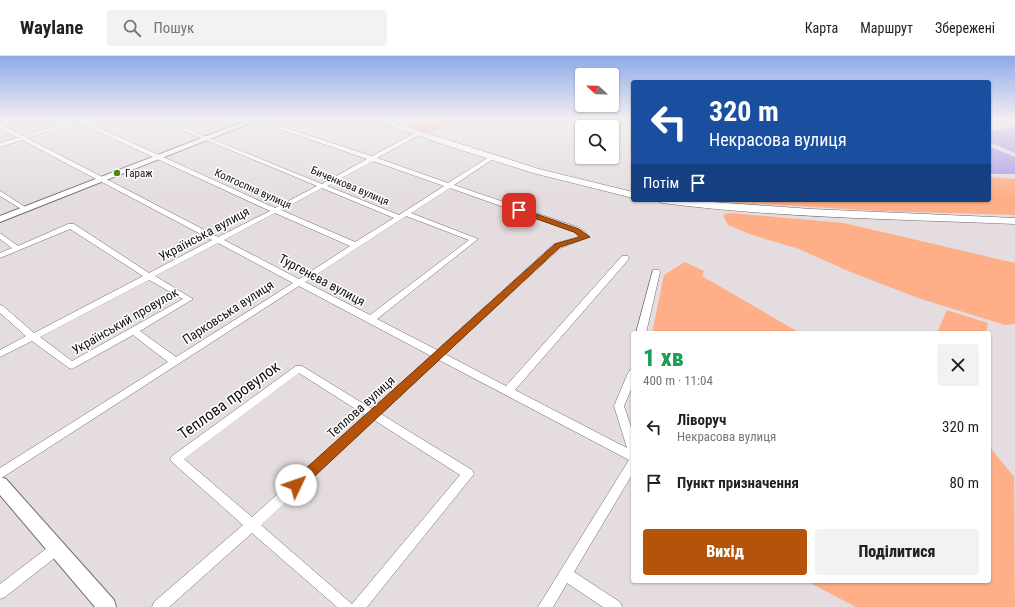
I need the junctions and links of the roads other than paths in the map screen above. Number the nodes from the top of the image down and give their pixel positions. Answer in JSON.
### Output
{"nodes":[{"id":1,"x":38,"y":146,"type":"edge"},
{"id":2,"x":134,"y":146,"type":"edge"},
{"id":3,"x":188,"y":146,"type":"edge"},
{"id":4,"x":226,"y":146,"type":"edge"},
{"id":5,"x":333,"y":146,"type":"edge"},
{"id":6,"x":398,"y":146,"type":"edge"},
{"id":7,"x":454,"y":146,"type":"edge"},
{"id":8,"x":159,"y":157,"type":"junction"},
{"id":9,"x":491,"y":158,"type":"junction"},
{"id":10,"x":374,"y":159,"type":"junction"},
{"id":11,"x":102,"y":180,"type":"junction"},
{"id":12,"x":324,"y":186,"type":"junction"},
{"id":13,"x":448,"y":186,"type":"junction"},
{"id":14,"x":0,"y":193,"type":"edge"},
{"id":15,"x":631,"y":195,"type":"edge"},
{"id":16,"x":677,"y":202,"type":"edge"},
{"id":17,"x":26,"y":209,"type":"junction"},
{"id":18,"x":274,"y":210,"type":"junction"},
{"id":19,"x":401,"y":215,"type":"junction"},
{"id":20,"x":0,"y":219,"type":"edge"},
{"id":21,"x":1015,"y":220,"type":"edge"},
{"id":22,"x":0,"y":235,"type":"edge"},
{"id":23,"x":218,"y":240,"type":"junction"},
{"id":24,"x":355,"y":245,"type":"junction"},
{"id":25,"x":18,"y":249,"type":"junction"},
{"id":26,"x":0,"y":256,"type":"edge"},
{"id":27,"x":625,"y":258,"type":"dead end"},
{"id":28,"x":656,"y":272,"type":"dead end"},
{"id":29,"x":149,"y":276,"type":"junction"},
{"id":30,"x":298,"y":282,"type":"junction"},
{"id":31,"x":0,"y":308,"type":"edge"},
{"id":32,"x":370,"y":320,"type":"junction"},
{"id":33,"x":641,"y":331,"type":"edge"},
{"id":34,"x":134,"y":332,"type":"junction"},
{"id":35,"x":33,"y":337,"type":"junction"},
{"id":36,"x":0,"y":354,"type":"edge"},
{"id":37,"x":438,"y":356,"type":"junction"},
{"id":38,"x":175,"y":362,"type":"junction"},
{"id":39,"x":631,"y":378,"type":"edge"},
{"id":40,"x":508,"y":391,"type":"junction"},
{"id":41,"x":374,"y":415,"type":"junction"},
{"id":42,"x":631,"y":444,"type":"edge"},
{"id":43,"x":631,"y":456,"type":"edge"},
{"id":44,"x":631,"y":466,"type":"edge"},
{"id":45,"x":0,"y":474,"type":"edge"},
{"id":46,"x":0,"y":484,"type":"edge"},
{"id":47,"x":252,"y":525,"type":"junction"},
{"id":48,"x":56,"y":549,"type":"junction"},
{"id":49,"x":565,"y":574,"type":"junction"},
{"id":50,"x":0,"y":592,"type":"edge"},
{"id":51,"x":107,"y":607,"type":"edge"},
{"id":52,"x":159,"y":607,"type":"edge"},
{"id":53,"x":347,"y":607,"type":"edge"},
{"id":54,"x":358,"y":607,"type":"edge"},
{"id":55,"x":545,"y":607,"type":"edge"},
{"id":56,"x":615,"y":607,"type":"edge"}],
"edges":[{"from":1,"to":11,"type":"street","name":"Тургенєва вулиця"},
{"from":2,"to":8,"type":"street","name":"Колгоспна вулиця"},
{"from":3,"to":8,"type":"street"},
{"from":4,"to":12,"type":"street","name":"Биченкова вулиця"},
{"from":5,"to":10,"type":"street"},
{"from":6,"to":10,"type":"street","name":"Українська вулиця"},
{"from":7,"to":9,"type":"main road"},
{"from":8,"to":11,"type":"street"},
{"from":8,"to":18,"type":"street","name":"Колгоспна вулиця"},
{"from":9,"to":13,"type":"street","name":"Парковська вулиця"},
{"from":9,"to":15,"type":"main road"},
{"from":10,"to":12,"type":"street","name":"Українська вулиця"},
{"from":10,"to":13,"type":"street"},
{"from":11,"to":17,"type":"street"},
{"from":11,"to":23,"type":"street","name":"Тургенєва вулиця"},
{"from":12,"to":18,"type":"street","name":"Українська вулиця"},
{"from":12,"to":19,"type":"street","name":"Биченкова вулиця"},
{"from":13,"to":19,"type":"street","name":"Парковська вулиця"},
{"from":13,"to":37,"type":"street","name":"Теплова вулиця"},
{"from":14,"to":17,"type":"street"},
{"from":16,"to":21,"type":"main road"},
{"from":17,"to":20,"type":"street"},
{"from":18,"to":23,"type":"street","name":"Українська вулиця"},
{"from":18,"to":24,"type":"street","name":"Колгоспна вулиця"},
{"from":19,"to":24,"type":"street","name":"Парковська вулиця"},
{"from":19,"to":32,"type":"street","name":"Биченкова вулиця"},
{"from":22,"to":25,"type":"street"},
{"from":23,"to":29,"type":"street","name":"Українська вулиця"},
{"from":23,"to":30,"type":"street","name":"Тургенєва вулиця"},
{"from":24,"to":30,"type":"street","name":"Парковська вулиця"},
{"from":25,"to":26,"type":"street","name":"Український провулок"},
{"from":25,"to":29,"type":"street","name":"Український провулок"},
{"from":27,"to":40,"type":"street"},
{"from":28,"to":33,"type":"street"},
{"from":29,"to":34,"type":"street","name":"Український провулок"},
{"from":29,"to":35,"type":"street","name":"Українська вулиця"},
{"from":30,"to":32,"type":"street","name":"Тургенєва вулиця"},
{"from":30,"to":38,"type":"street","name":"Парковська вулиця"},
{"from":31,"to":35,"type":"street","name":"Український провулок"},
{"from":32,"to":37,"type":"street","name":"Тургенєва вулиця"},
{"from":34,"to":35,"type":"street","name":"Український провулок"},
{"from":34,"to":38,"type":"street"},
{"from":35,"to":36,"type":"street","name":"Українська вулиця"},
{"from":37,"to":40,"type":"street","name":"Тургенєва вулиця"},
{"from":37,"to":41,"type":"street","name":"Теплова вулиця"},
{"from":38,"to":45,"type":"street","name":"Парковська вулиця"},
{"from":39,"to":42,"type":"street"},
{"from":40,"to":43,"type":"street","name":"Тургенєва вулиця"},
{"from":41,"to":47,"type":"street","name":"Теплова вулиця"},
{"from":41,"to":47,"type":"street","name":"Теплова провулок"},
{"from":41,"to":54,"type":"street","name":"Теплова провулок"},
{"from":44,"to":49,"type":"street"},
{"from":46,"to":48,"type":"street"},
{"from":47,"to":52,"type":"street","name":"Теплова вулиця"},
{"from":47,"to":53,"type":"street","name":"Теплова провулок"},
{"from":48,"to":50,"type":"street"},
{"from":48,"to":51,"type":"street"},
{"from":49,"to":55,"type":"street"},
{"from":49,"to":56,"type":"street"}]}
